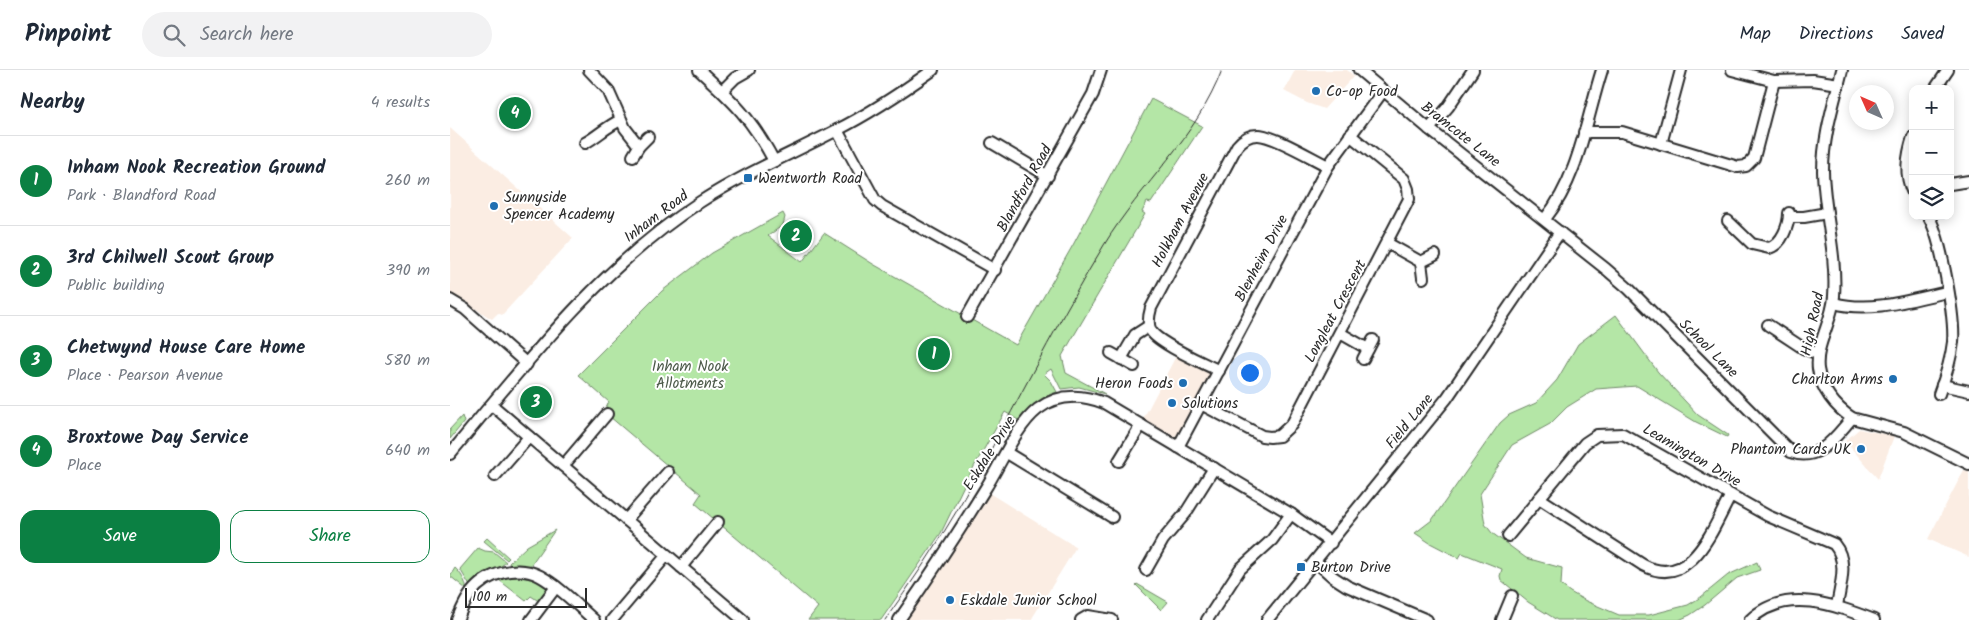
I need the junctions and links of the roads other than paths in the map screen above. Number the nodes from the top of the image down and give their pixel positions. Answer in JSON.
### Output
{"nodes":[{"id":1,"x":589,"y":70,"type":"edge"},
{"id":2,"x":699,"y":70,"type":"edge"},
{"id":3,"x":749,"y":70,"type":"edge"},
{"id":4,"x":934,"y":70,"type":"edge"},
{"id":5,"x":1101,"y":70,"type":"edge"},
{"id":6,"x":1359,"y":70,"type":"edge"},
{"id":7,"x":1473,"y":70,"type":"edge"},
{"id":8,"x":1602,"y":70,"type":"edge"},
{"id":9,"x":1681,"y":70,"type":"edge"},
{"id":10,"x":1732,"y":70,"type":"edge"},
{"id":11,"x":1842,"y":70,"type":"edge"},
{"id":12,"x":1948,"y":70,"type":"edge"},
{"id":13,"x":1774,"y":81,"type":"junction"},
{"id":14,"x":1839,"y":84,"type":"junction"},
{"id":15,"x":1938,"y":85,"type":"edge"},
{"id":16,"x":722,"y":91,"type":"junction"},
{"id":17,"x":1383,"y":91,"type":"junction"},
{"id":18,"x":621,"y":120,"type":"junction"},
{"id":19,"x":1429,"y":129,"type":"junction"},
{"id":20,"x":837,"y":130,"type":"junction"},
{"id":21,"x":1584,"y":132,"type":"junction"},
{"id":22,"x":1350,"y":135,"type":"junction"},
{"id":23,"x":648,"y":137,"type":"dead end"},
{"id":24,"x":992,"y":143,"type":"dead end"},
{"id":25,"x":585,"y":144,"type":"dead end"},
{"id":26,"x":1661,"y":144,"type":"junction"},
{"id":27,"x":639,"y":146,"type":"junction"},
{"id":28,"x":633,"y":156,"type":"dead end"},
{"id":29,"x":1909,"y":158,"type":"edge"},
{"id":30,"x":774,"y":161,"type":"junction"},
{"id":31,"x":1328,"y":166,"type":"junction"},
{"id":32,"x":1048,"y":176,"type":"junction"},
{"id":33,"x":1909,"y":181,"type":"edge"},
{"id":34,"x":1969,"y":181,"type":"edge"},
{"id":35,"x":1954,"y":183,"type":"edge"},
{"id":36,"x":1827,"y":213,"type":"junction"},
{"id":37,"x":1545,"y":219,"type":"junction"},
{"id":38,"x":1930,"y":220,"type":"edge"},
{"id":39,"x":1730,"y":228,"type":"dead end"},
{"id":40,"x":1560,"y":232,"type":"junction"},
{"id":41,"x":1387,"y":244,"type":"junction"},
{"id":42,"x":1436,"y":255,"type":"dead end"},
{"id":43,"x":1420,"y":262,"type":"junction"},
{"id":44,"x":995,"y":270,"type":"junction"},
{"id":45,"x":1423,"y":278,"type":"dead end"},
{"id":46,"x":1947,"y":292,"type":"junction"},
{"id":47,"x":450,"y":300,"type":"edge"},
{"id":48,"x":1834,"y":303,"type":"junction"},
{"id":49,"x":968,"y":317,"type":"dead end"},
{"id":50,"x":1768,"y":325,"type":"dead end"},
{"id":51,"x":1149,"y":326,"type":"junction"},
{"id":52,"x":1340,"y":333,"type":"junction"},
{"id":53,"x":1111,"y":353,"type":"dead end"},
{"id":54,"x":1818,"y":354,"type":"junction"},
{"id":55,"x":1122,"y":359,"type":"junction"},
{"id":56,"x":1363,"y":359,"type":"dead end"},
{"id":57,"x":527,"y":364,"type":"junction"},
{"id":58,"x":1134,"y":366,"type":"dead end"},
{"id":59,"x":1219,"y":371,"type":"junction"},
{"id":60,"x":1969,"y":391,"type":"edge"},
{"id":61,"x":1201,"y":404,"type":"junction"},
{"id":62,"x":492,"y":405,"type":"junction"},
{"id":63,"x":607,"y":414,"type":"dead end"},
{"id":64,"x":1852,"y":418,"type":"junction"},
{"id":65,"x":1140,"y":425,"type":"junction"},
{"id":66,"x":529,"y":437,"type":"junction"},
{"id":67,"x":1178,"y":447,"type":"junction"},
{"id":68,"x":1007,"y":453,"type":"junction"},
{"id":69,"x":450,"y":454,"type":"edge"},
{"id":70,"x":1118,"y":462,"type":"dead end"},
{"id":71,"x":1969,"y":464,"type":"edge"},
{"id":72,"x":563,"y":466,"type":"junction"},
{"id":73,"x":1214,"y":468,"type":"junction"},
{"id":74,"x":668,"y":472,"type":"dead end"},
{"id":75,"x":495,"y":476,"type":"dead end"},
{"id":76,"x":1731,"y":495,"type":"junction"},
{"id":77,"x":1539,"y":498,"type":"junction"},
{"id":78,"x":1291,"y":514,"type":"junction"},
{"id":79,"x":1112,"y":517,"type":"dead end"},
{"id":80,"x":626,"y":520,"type":"junction"},
{"id":81,"x":718,"y":522,"type":"dead end"},
{"id":82,"x":1508,"y":536,"type":"dead end"},
{"id":83,"x":1331,"y":542,"type":"junction"},
{"id":84,"x":667,"y":555,"type":"junction"},
{"id":85,"x":1315,"y":561,"type":"junction"},
{"id":86,"x":681,"y":567,"type":"junction"},
{"id":87,"x":1146,"y":570,"type":"dead end"},
{"id":88,"x":556,"y":587,"type":"junction"},
{"id":89,"x":1512,"y":596,"type":"dead end"},
{"id":90,"x":1837,"y":606,"type":"junction"},
{"id":91,"x":457,"y":620,"type":"edge"},
{"id":92,"x":531,"y":620,"type":"edge"},
{"id":93,"x":594,"y":620,"type":"edge"},
{"id":94,"x":612,"y":620,"type":"edge"},
{"id":95,"x":743,"y":620,"type":"edge"},
{"id":96,"x":899,"y":620,"type":"edge"},
{"id":97,"x":1081,"y":620,"type":"edge"},
{"id":98,"x":1112,"y":620,"type":"edge"},
{"id":99,"x":1207,"y":620,"type":"edge"},
{"id":100,"x":1267,"y":620,"type":"edge"},
{"id":101,"x":1427,"y":620,"type":"edge"},
{"id":102,"x":1502,"y":620,"type":"edge"},
{"id":103,"x":1750,"y":620,"type":"edge"},
{"id":104,"x":1874,"y":620,"type":"edge"}],
"edges":[{"from":1,"to":18,"type":"street"},
{"from":2,"to":16,"type":"street"},
{"from":3,"to":16,"type":"street"},
{"from":4,"to":20,"type":"street","name":"Inham Road"},
{"from":5,"to":32,"type":"street","name":"Blandford Road"},
{"from":6,"to":17,"type":"street","name":"Bramcote Lane"},
{"from":7,"to":19,"type":"street"},
{"from":8,"to":21,"type":"street"},
{"from":9,"to":26,"type":"street"},
{"from":10,"to":13,"type":"street"},
{"from":11,"to":14,"type":"street","name":"High Road"},
{"from":12,"to":15,"type":"street"},
{"from":13,"to":14,"type":"street"},
{"from":13,"to":26,"type":"street"},
{"from":14,"to":36,"type":"street","name":"High Road"},
{"from":16,"to":30,"type":"street"},
{"from":17,"to":19,"type":"street","name":"Bramcote Lane"},
{"from":17,"to":22,"type":"street","name":"Blenheim Drive"},
{"from":18,"to":25,"type":"street"},
{"from":18,"to":27,"type":"street"},
{"from":19,"to":37,"type":"street","name":"Bramcote Lane"},
{"from":20,"to":30,"type":"street","name":"Inham Road"},
{"from":20,"to":44,"type":"street"},
{"from":21,"to":26,"type":"street"},
{"from":21,"to":37,"type":"street"},
{"from":22,"to":31,"type":"street","name":"Blenheim Drive"},
{"from":22,"to":41,"type":"street","name":"Longleat Crescent"},
{"from":23,"to":27,"type":"street"},
{"from":24,"to":32,"type":"street"},
{"from":27,"to":28,"type":"street"},
{"from":29,"to":33,"type":"street"},
{"from":30,"to":57,"type":"street","name":"Inham Road"},
{"from":31,"to":51,"type":"street","name":"Holkham Avenue"},
{"from":31,"to":59,"type":"street","name":"Blenheim Drive"},
{"from":32,"to":44,"type":"street","name":"Blandford Road"},
{"from":34,"to":35,"type":"street"},
{"from":36,"to":39,"type":"street"},
{"from":36,"to":48,"type":"street","name":"High Road"},
{"from":37,"to":40,"type":"street","name":"School Lane"},
{"from":38,"to":46,"type":"street"},
{"from":40,"to":64,"type":"street","name":"School Lane"},
{"from":40,"to":83,"type":"street","name":"Field Lane"},
{"from":41,"to":43,"type":"street"},
{"from":41,"to":52,"type":"street","name":"Longleat Crescent"},
{"from":42,"to":43,"type":"street"},
{"from":43,"to":45,"type":"street"},
{"from":44,"to":49,"type":"street","name":"Blandford Road"},
{"from":46,"to":48,"type":"street"},
{"from":46,"to":60,"type":"street"},
{"from":47,"to":57,"type":"street"},
{"from":48,"to":54,"type":"street","name":"High Road"},
{"from":50,"to":54,"type":"street"},
{"from":51,"to":55,"type":"street"},
{"from":51,"to":59,"type":"street"},
{"from":52,"to":56,"type":"street"},
{"from":52,"to":61,"type":"street","name":"Longleat Crescent"},
{"from":53,"to":55,"type":"street"},
{"from":54,"to":64,"type":"street","name":"High Road"},
{"from":55,"to":58,"type":"street"},
{"from":57,"to":62,"type":"street","name":"Inham Road"},
{"from":59,"to":61,"type":"street","name":"Blenheim Drive"},
{"from":61,"to":67,"type":"street","name":"Blenheim Drive"},
{"from":62,"to":66,"type":"street"},
{"from":62,"to":69,"type":"street","name":"Inham Road"},
{"from":63,"to":72,"type":"street"},
{"from":64,"to":71,"type":"street","name":"High Road"},
{"from":65,"to":67,"type":"street","name":"Eskdale Drive"},
{"from":65,"to":68,"type":"street","name":"Eskdale Drive"},
{"from":65,"to":70,"type":"street"},
{"from":66,"to":72,"type":"street"},
{"from":66,"to":75,"type":"street"},
{"from":67,"to":73,"type":"street","name":"Eskdale Drive"},
{"from":68,"to":79,"type":"street"},
{"from":68,"to":96,"type":"street","name":"Eskdale Drive"},
{"from":72,"to":80,"type":"street"},
{"from":73,"to":78,"type":"street","name":"Eskdale Drive"},
{"from":73,"to":87,"type":"street"},
{"from":74,"to":80,"type":"street"},
{"from":76,"to":77,"type":"street","name":"Leamington Drive"},
{"from":76,"to":77,"type":"street"},
{"from":76,"to":90,"type":"street","name":"Leamington Drive"},
{"from":77,"to":82,"type":"street","name":"Leamington Drive"},
{"from":78,"to":83,"type":"street","name":"Eskdale Drive"},
{"from":78,"to":99,"type":"street"},
{"from":80,"to":84,"type":"street"},
{"from":81,"to":86,"type":"street"},
{"from":83,"to":85,"type":"street","name":"Field Lane"},
{"from":84,"to":86,"type":"street"},
{"from":84,"to":94,"type":"street"},
{"from":85,"to":100,"type":"street","name":"Field Lane"},
{"from":85,"to":101,"type":"street"},
{"from":86,"to":95,"type":"street"},
{"from":88,"to":91,"type":"street"},
{"from":88,"to":92,"type":"street"},
{"from":88,"to":93,"type":"street"},
{"from":89,"to":102,"type":"street"},
{"from":90,"to":103,"type":"street"},
{"from":90,"to":104,"type":"street"},
{"from":97,"to":98,"type":"street"}]}
